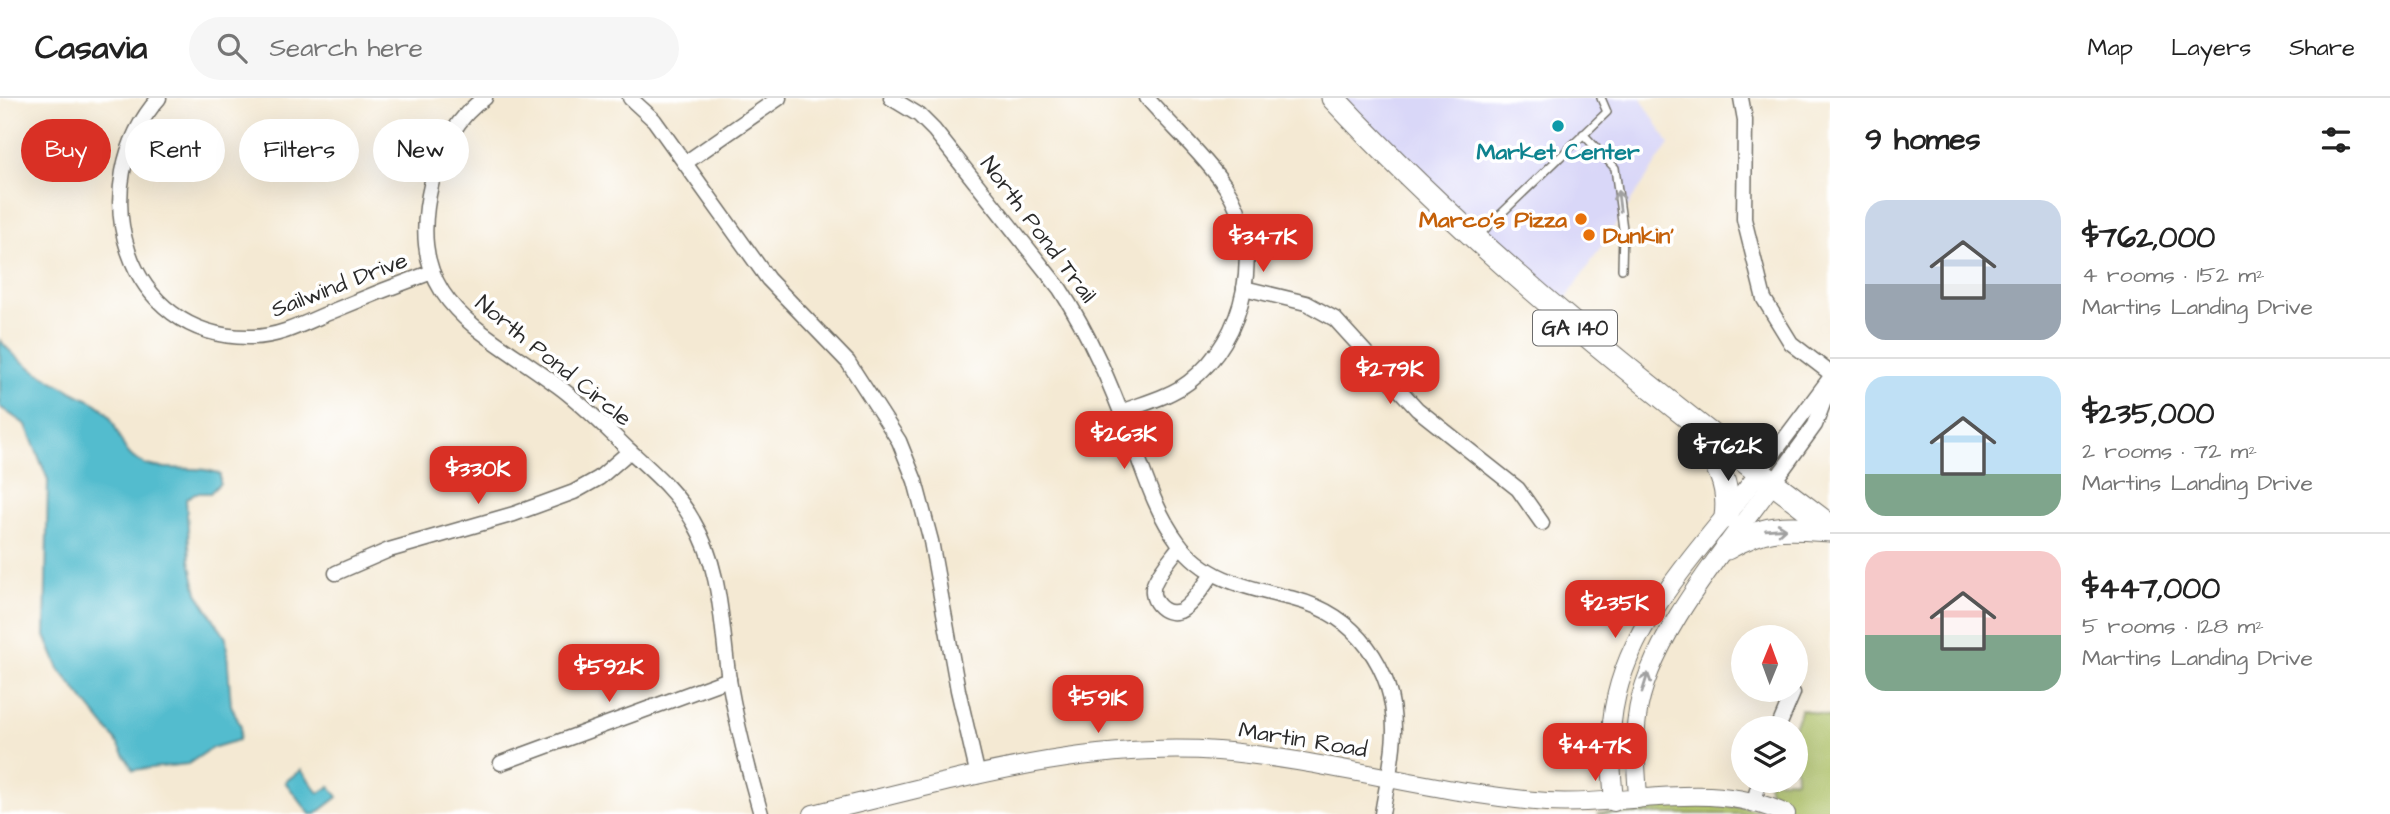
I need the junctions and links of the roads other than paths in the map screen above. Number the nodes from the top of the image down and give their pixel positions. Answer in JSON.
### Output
{"nodes":[{"id":1,"x":159,"y":98,"type":"edge"},
{"id":2,"x":485,"y":98,"type":"edge"},
{"id":3,"x":630,"y":98,"type":"edge"},
{"id":4,"x":779,"y":98,"type":"edge"},
{"id":5,"x":891,"y":98,"type":"edge"},
{"id":6,"x":1147,"y":98,"type":"edge"},
{"id":7,"x":1333,"y":98,"type":"edge"},
{"id":8,"x":1601,"y":98,"type":"edge"},
{"id":9,"x":1741,"y":98,"type":"edge"},
{"id":10,"x":1583,"y":134,"type":"junction"},
{"id":11,"x":685,"y":163,"type":"junction"},
{"id":12,"x":1475,"y":239,"type":"junction"},
{"id":13,"x":1622,"y":269,"type":"dead end"},
{"id":14,"x":432,"y":272,"type":"junction"},
{"id":15,"x":1244,"y":288,"type":"junction"},
{"id":16,"x":1830,"y":375,"type":"edge"},
{"id":17,"x":1830,"y":385,"type":"edge"},
{"id":18,"x":1121,"y":412,"type":"junction"},
{"id":19,"x":1685,"y":417,"type":"junction"},
{"id":20,"x":630,"y":451,"type":"junction"},
{"id":21,"x":1766,"y":478,"type":"junction"},
{"id":22,"x":1726,"y":517,"type":"junction"},
{"id":23,"x":1542,"y":523,"type":"dead end"},
{"id":24,"x":1830,"y":528,"type":"edge"},
{"id":25,"x":1181,"y":546,"type":"junction"},
{"id":26,"x":1727,"y":548,"type":"junction"},
{"id":27,"x":336,"y":573,"type":"dead end"},
{"id":28,"x":1213,"y":573,"type":"junction"},
{"id":29,"x":729,"y":679,"type":"junction"},
{"id":30,"x":501,"y":763,"type":"dead end"},
{"id":31,"x":978,"y":775,"type":"junction"},
{"id":32,"x":1388,"y":777,"type":"junction"},
{"id":33,"x":1756,"y":793,"type":"edge"},
{"id":34,"x":1638,"y":799,"type":"junction"},
{"id":35,"x":1614,"y":802,"type":"junction"},
{"id":36,"x":1754,"y":802,"type":"junction"},
{"id":37,"x":761,"y":814,"type":"edge"},
{"id":38,"x":813,"y":814,"type":"edge"},
{"id":39,"x":1382,"y":814,"type":"edge"},
{"id":40,"x":1787,"y":814,"type":"edge"}],
"edges":[{"from":1,"to":14,"type":"street","name":"Sailwind Drive"},
{"from":2,"to":14,"type":"street","name":"North Pond Circle"},
{"from":3,"to":11,"type":"street"},
{"from":4,"to":11,"type":"street"},
{"from":5,"to":18,"type":"street","name":"North Pond Trail"},
{"from":6,"to":15,"type":"street"},
{"from":7,"to":12,"type":"main road","number":"GA 140"},
{"from":8,"to":10,"type":"lane"},
{"from":9,"to":16,"type":"street"},
{"from":10,"to":12,"type":"lane"},
{"from":13,"to":10,"type":"lane","one_way":true},
{"from":11,"to":31,"type":"street"},
{"from":12,"to":19,"type":"main road","number":"GA 140"},
{"from":14,"to":20,"type":"street","name":"North Pond Circle"},
{"from":15,"to":18,"type":"street"},
{"from":15,"to":23,"type":"street"},
{"from":16,"to":21,"type":"street"},
{"from":17,"to":21,"type":"street"},
{"from":18,"to":25,"type":"street","name":"North Pond Trail"},
{"from":19,"to":21,"type":"main road","number":"GA 140"},
{"from":19,"to":22,"type":"main road"},
{"from":20,"to":27,"type":"street"},
{"from":20,"to":29,"type":"street","name":"North Pond Circle"},
{"from":21,"to":22,"type":"street"},
{"from":21,"to":24,"type":"main road","number":"GA 140"},
{"from":21,"to":26,"type":"street"},
{"from":22,"to":35,"type":"street"},
{"from":26,"to":24,"type":"main road","one_way":true},
{"from":25,"to":28,"type":"street","name":"North Pond Trail"},
{"from":25,"to":28,"type":"street"},
{"from":34,"to":26,"type":"street","one_way":true},
{"from":28,"to":32,"type":"street","name":"North Pond Trail"},
{"from":29,"to":30,"type":"street"},
{"from":29,"to":37,"type":"street","name":"North Pond Circle"},
{"from":31,"to":32,"type":"street","name":"Martin Road"},
{"from":31,"to":38,"type":"street","name":"Martin Road"},
{"from":32,"to":35,"type":"street","name":"Martin Road"},
{"from":32,"to":39,"type":"street","name":"North Pond Trail"},
{"from":33,"to":36,"type":"street"},
{"from":34,"to":35,"type":"street","name":"Martin Road"},
{"from":34,"to":36,"type":"street","name":"Martin Road"},
{"from":36,"to":40,"type":"street","name":"Martin Road"}]}
